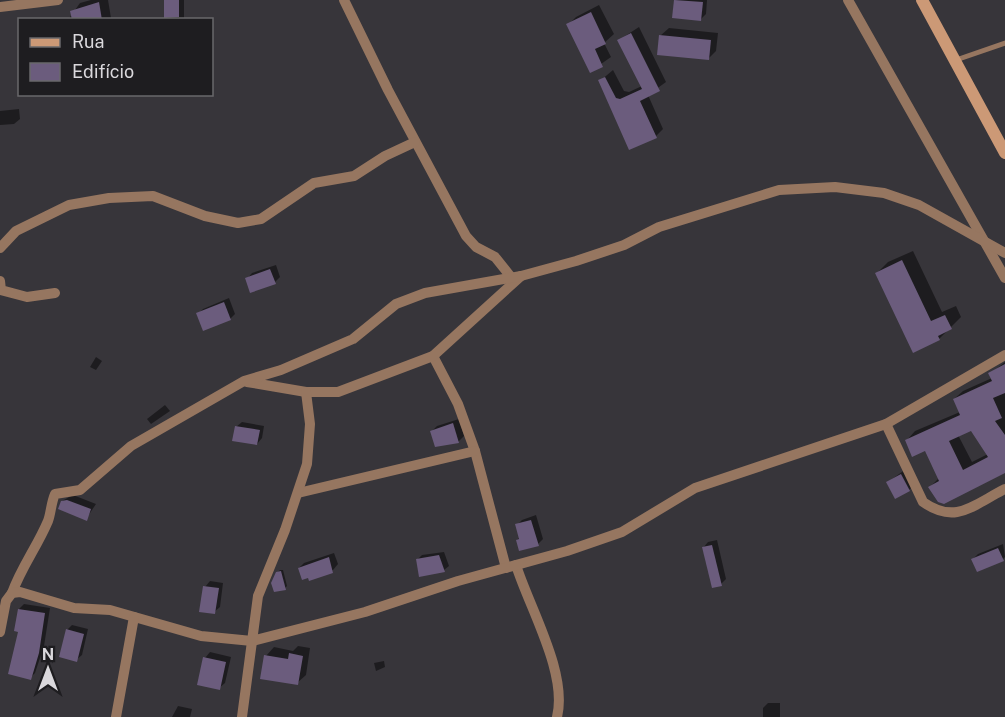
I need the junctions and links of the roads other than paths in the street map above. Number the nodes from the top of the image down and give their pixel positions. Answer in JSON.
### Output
{"nodes":[{"id":1,"x":58,"y":0,"type":"edge"},
{"id":2,"x":344,"y":0,"type":"edge"},
{"id":3,"x":848,"y":0,"type":"edge"},
{"id":4,"x":922,"y":0,"type":"edge"},
{"id":5,"x":0,"y":7,"type":"edge"},
{"id":6,"x":1005,"y":43,"type":"edge"},
{"id":7,"x":954,"y":60,"type":"junction"},
{"id":8,"x":415,"y":142,"type":"junction"},
{"id":9,"x":1005,"y":153,"type":"edge"},
{"id":10,"x":986,"y":242,"type":"junction"},
{"id":11,"x":0,"y":249,"type":"edge"},
{"id":12,"x":1005,"y":253,"type":"edge"},
{"id":13,"x":516,"y":277,"type":"junction"},
{"id":14,"x":1005,"y":278,"type":"edge"},
{"id":15,"x":0,"y":281,"type":"edge"},
{"id":16,"x":55,"y":293,"type":"dead end"},
{"id":17,"x":1005,"y":355,"type":"edge"},
{"id":18,"x":433,"y":356,"type":"junction"},
{"id":19,"x":244,"y":381,"type":"junction"},
{"id":20,"x":306,"y":392,"type":"junction"},
{"id":21,"x":886,"y":424,"type":"junction"},
{"id":22,"x":475,"y":451,"type":"junction"},
{"id":23,"x":1005,"y":489,"type":"edge"},
{"id":24,"x":298,"y":493,"type":"junction"},
{"id":25,"x":511,"y":566,"type":"junction"},
{"id":26,"x":12,"y":593,"type":"junction"},
{"id":27,"x":134,"y":617,"type":"junction"},
{"id":28,"x":0,"y":632,"type":"edge"},
{"id":29,"x":252,"y":641,"type":"junction"},
{"id":30,"x":116,"y":717,"type":"edge"},
{"id":31,"x":242,"y":717,"type":"edge"},
{"id":32,"x":557,"y":717,"type":"edge"}],
"edges":[{"from":1,"to":5,"type":"street"},
{"from":2,"to":8,"type":"street"},
{"from":3,"to":10,"type":"street"},
{"from":4,"to":7,"type":"main road"},
{"from":6,"to":7,"type":"lane"},
{"from":7,"to":9,"type":"main road"},
{"from":8,"to":11,"type":"street"},
{"from":8,"to":13,"type":"street"},
{"from":10,"to":12,"type":"street"},
{"from":10,"to":13,"type":"street"},
{"from":10,"to":14,"type":"street"},
{"from":13,"to":18,"type":"street"},
{"from":13,"to":19,"type":"street"},
{"from":15,"to":16,"type":"street"},
{"from":17,"to":21,"type":"street"},
{"from":18,"to":20,"type":"street"},
{"from":18,"to":22,"type":"street"},
{"from":19,"to":20,"type":"street"},
{"from":19,"to":26,"type":"street"},
{"from":20,"to":24,"type":"street"},
{"from":21,"to":23,"type":"street"},
{"from":21,"to":25,"type":"street"},
{"from":22,"to":24,"type":"street"},
{"from":22,"to":25,"type":"street"},
{"from":24,"to":29,"type":"street"},
{"from":25,"to":29,"type":"street"},
{"from":25,"to":32,"type":"street"},
{"from":26,"to":27,"type":"street"},
{"from":26,"to":28,"type":"street"},
{"from":27,"to":29,"type":"street"},
{"from":27,"to":30,"type":"street"},
{"from":29,"to":31,"type":"street"}]}
